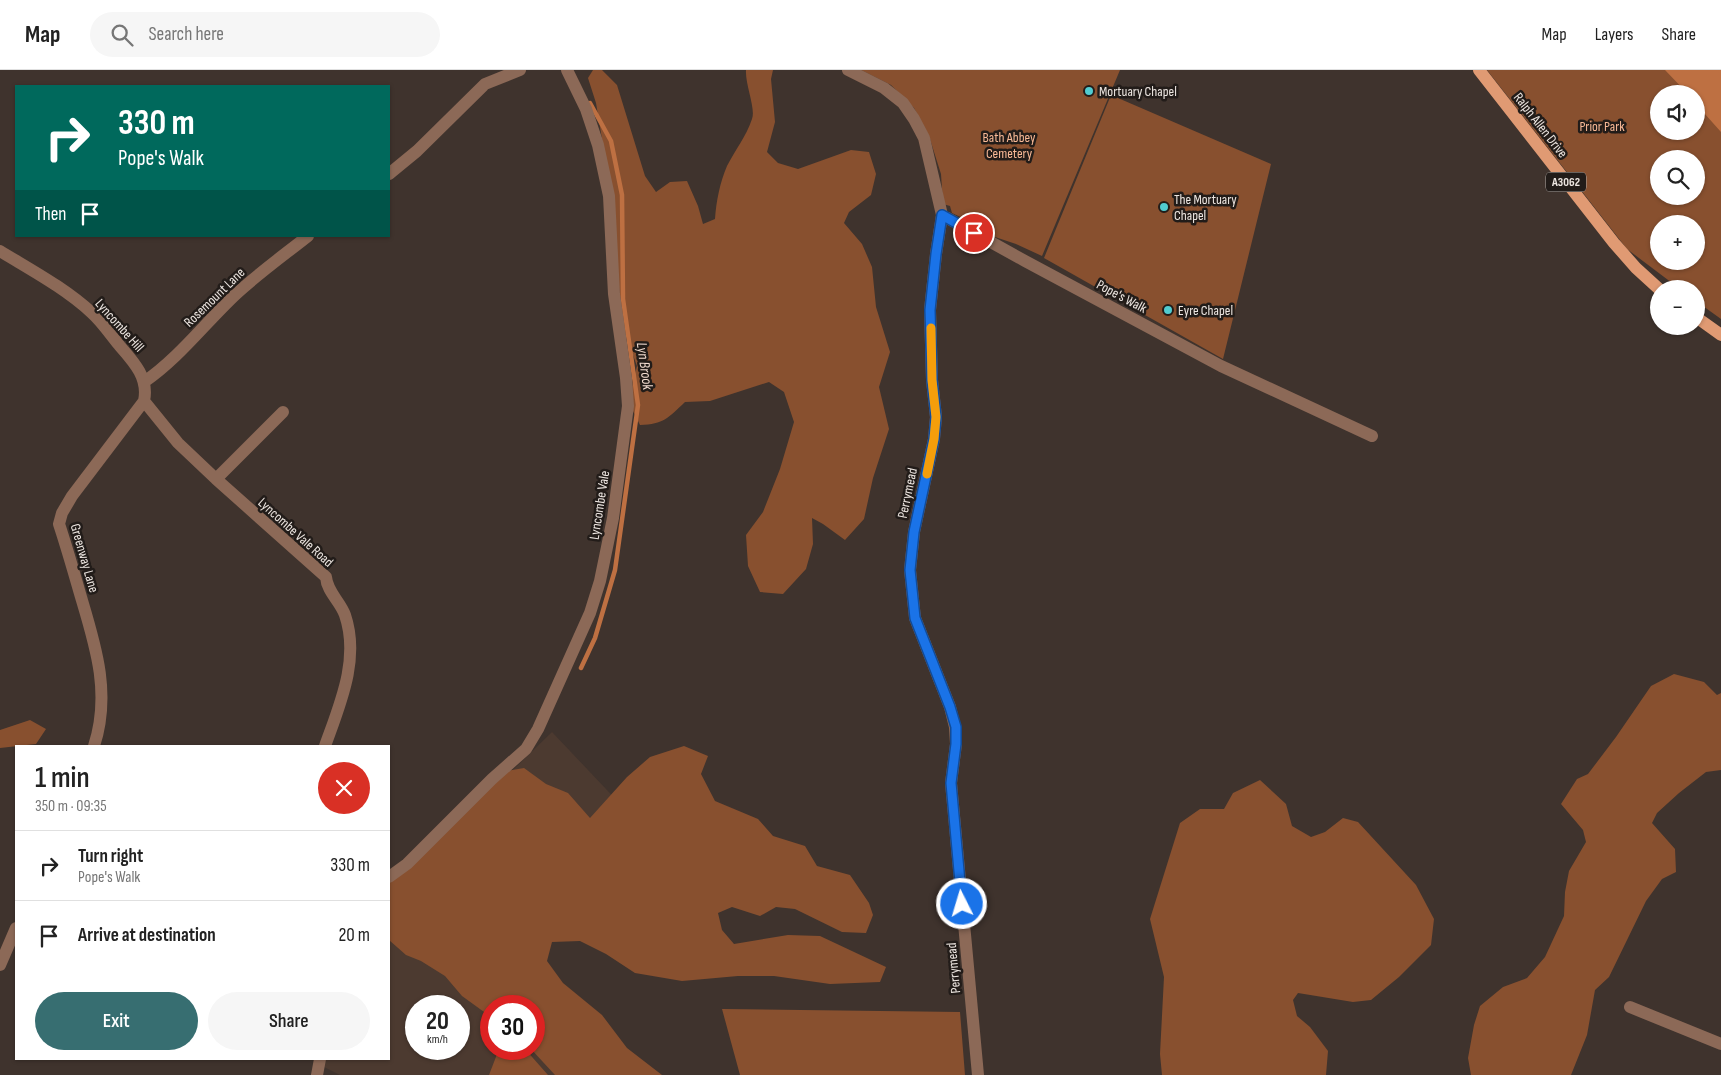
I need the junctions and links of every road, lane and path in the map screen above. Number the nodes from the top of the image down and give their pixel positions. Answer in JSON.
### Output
{"nodes":[{"id":1,"x":520,"y":70,"type":"edge"},
{"id":2,"x":567,"y":70,"type":"edge"},
{"id":3,"x":848,"y":70,"type":"edge"},
{"id":4,"x":1479,"y":70,"type":"edge"},
{"id":5,"x":390,"y":173,"type":"edge"},
{"id":6,"x":942,"y":215,"type":"junction"},
{"id":7,"x":307,"y":237,"type":"edge"},
{"id":8,"x":0,"y":251,"type":"edge"},
{"id":9,"x":1650,"y":281,"type":"edge"},
{"id":10,"x":1705,"y":323,"type":"edge"},
{"id":11,"x":1721,"y":335,"type":"edge"},
{"id":12,"x":144,"y":382,"type":"junction"},
{"id":13,"x":144,"y":402,"type":"junction"},
{"id":14,"x":283,"y":412,"type":"dead end"},
{"id":15,"x":1372,"y":436,"type":"dead end"},
{"id":16,"x":216,"y":480,"type":"junction"},
{"id":17,"x":94,"y":745,"type":"edge"},
{"id":18,"x":325,"y":745,"type":"edge"},
{"id":19,"x":390,"y":876,"type":"edge"},
{"id":20,"x":15,"y":930,"type":"edge"},
{"id":21,"x":0,"y":965,"type":"edge"},
{"id":22,"x":1630,"y":1007,"type":"dead end"},
{"id":23,"x":1721,"y":1044,"type":"edge"},
{"id":24,"x":320,"y":1060,"type":"edge"},
{"id":25,"x":317,"y":1075,"type":"edge"},
{"id":26,"x":978,"y":1075,"type":"edge"}],
"edges":[{"from":1,"to":5,"type":"street"},
{"from":2,"to":19,"type":"street","name":"Lyncombe Vale"},
{"from":3,"to":6,"type":"street","name":"Perrymead"},
{"from":4,"to":9,"type":"main road","name":"Ralph Allen Drive","number":"A3062"},
{"from":6,"to":15,"type":"street","name":"Pope's Walk"},
{"from":6,"to":26,"type":"street","name":"Perrymead"},
{"from":7,"to":12,"type":"street","name":"Rosemount Lane"},
{"from":8,"to":12,"type":"street","name":"Lyncombe Hill"},
{"from":10,"to":11,"type":"main road"},
{"from":12,"to":13,"type":"street","name":"Lyncombe Hill"},
{"from":13,"to":16,"type":"street","name":"Lyncombe Vale Road"},
{"from":13,"to":17,"type":"street","name":"Greenway Lane"},
{"from":14,"to":16,"type":"street"},
{"from":16,"to":18,"type":"street","name":"Lyncombe Vale Road"},
{"from":20,"to":21,"type":"street"},
{"from":22,"to":23,"type":"street"},
{"from":24,"to":25,"type":"street"}]}
